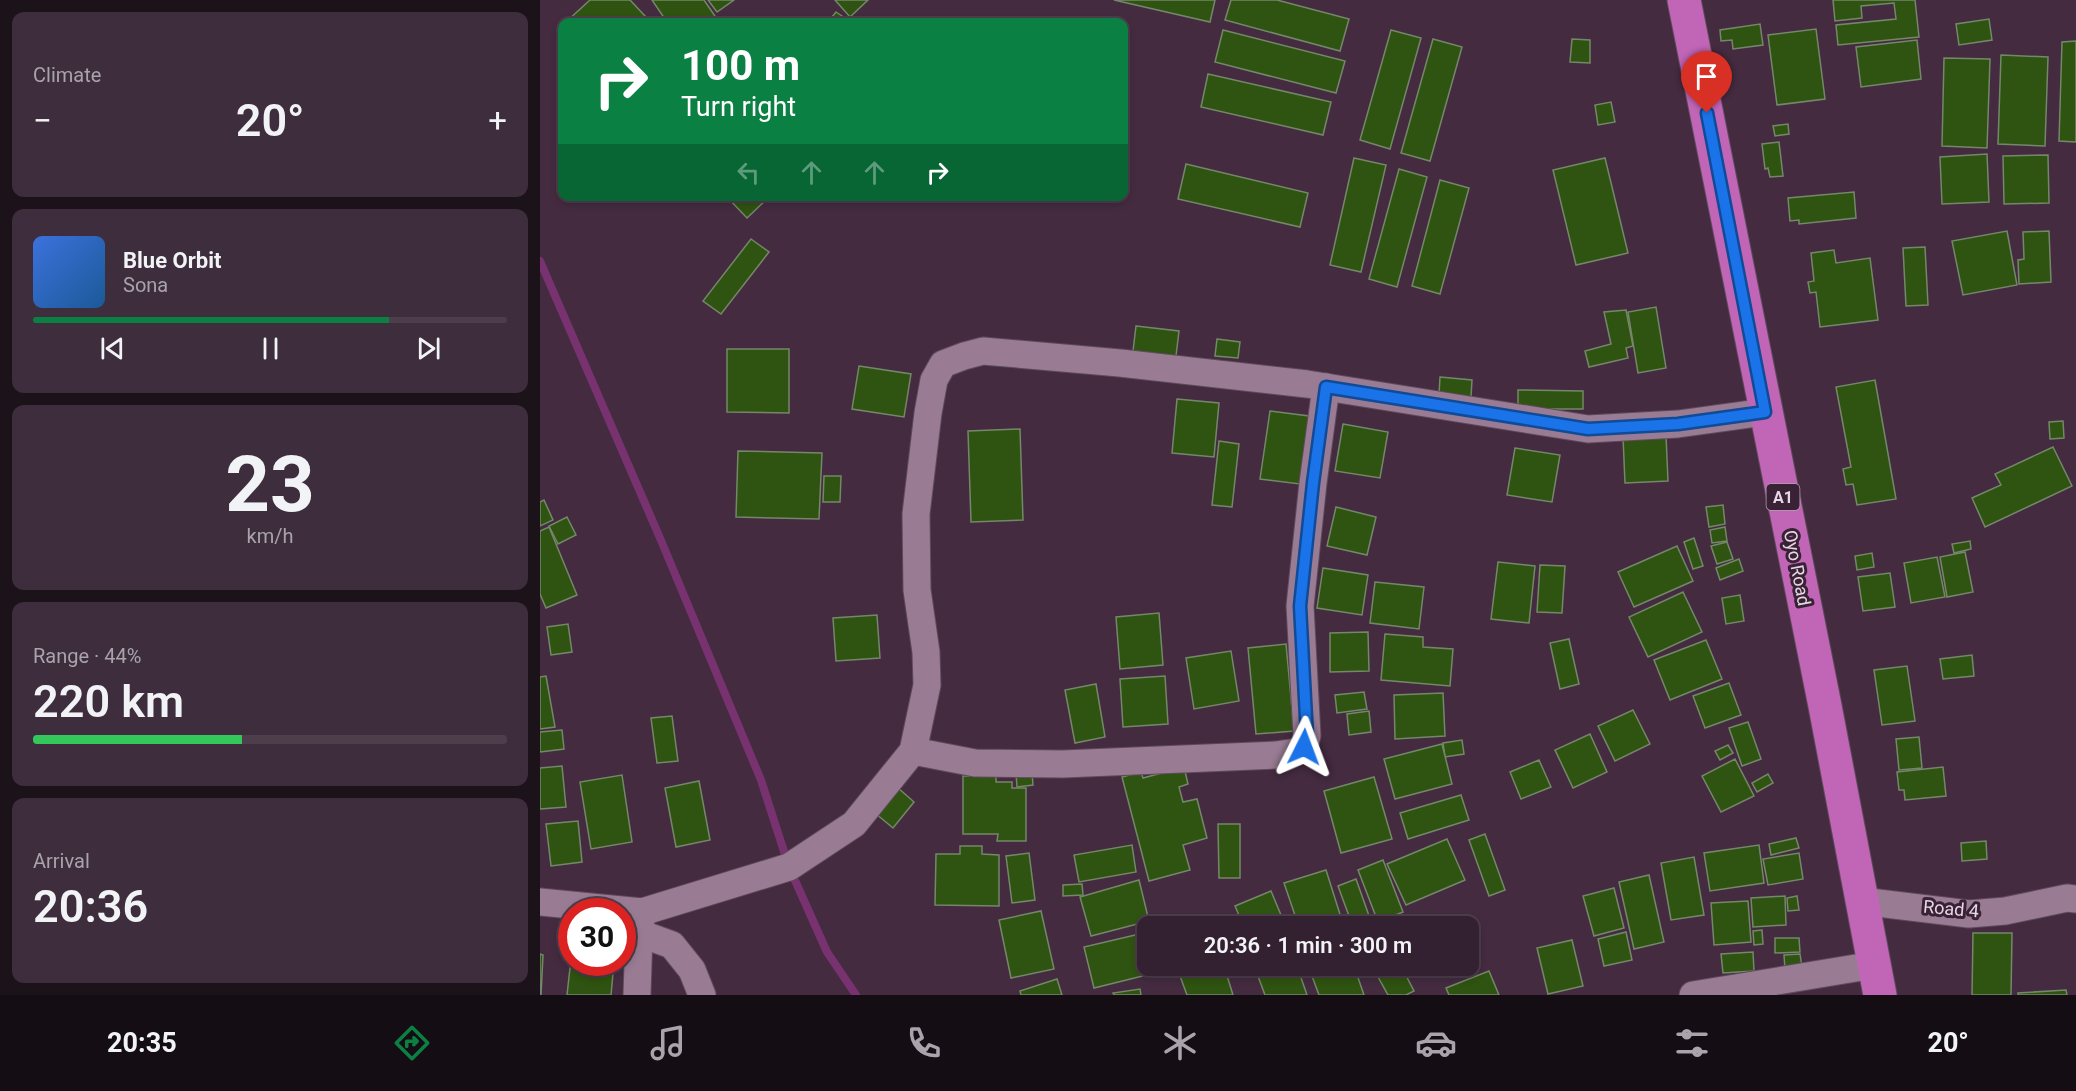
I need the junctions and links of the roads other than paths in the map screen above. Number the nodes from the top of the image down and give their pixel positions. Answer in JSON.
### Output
{"nodes":[{"id":1,"x":1684,"y":0,"type":"edge"},
{"id":2,"x":1326,"y":387,"type":"junction"},
{"id":3,"x":1765,"y":412,"type":"junction"},
{"id":4,"x":913,"y":750,"type":"junction"},
{"id":5,"x":2076,"y":898,"type":"edge"},
{"id":6,"x":1862,"y":901,"type":"junction"},
{"id":7,"x":540,"y":902,"type":"edge"},
{"id":8,"x":640,"y":923,"type":"junction"},
{"id":9,"x":1877,"y":980,"type":"edge"},
{"id":10,"x":637,"y":995,"type":"edge"},
{"id":11,"x":702,"y":995,"type":"edge"},
{"id":12,"x":1693,"y":995,"type":"edge"}],
"edges":[{"from":1,"to":3,"type":"highway","name":"Oyo Road","number":"A1"},
{"from":2,"to":3,"type":"street"},
{"from":2,"to":4,"type":"street"},
{"from":2,"to":4,"type":"street"},
{"from":3,"to":6,"type":"highway","name":"Oyo Road","number":"A1"},
{"from":4,"to":8,"type":"street"},
{"from":5,"to":6,"type":"street","name":"Road 4"},
{"from":6,"to":9,"type":"highway","name":"Oyo Road","number":"A1"},
{"from":7,"to":8,"type":"street"},
{"from":8,"to":10,"type":"street"},
{"from":8,"to":11,"type":"street"},
{"from":9,"to":12,"type":"street"}]}
